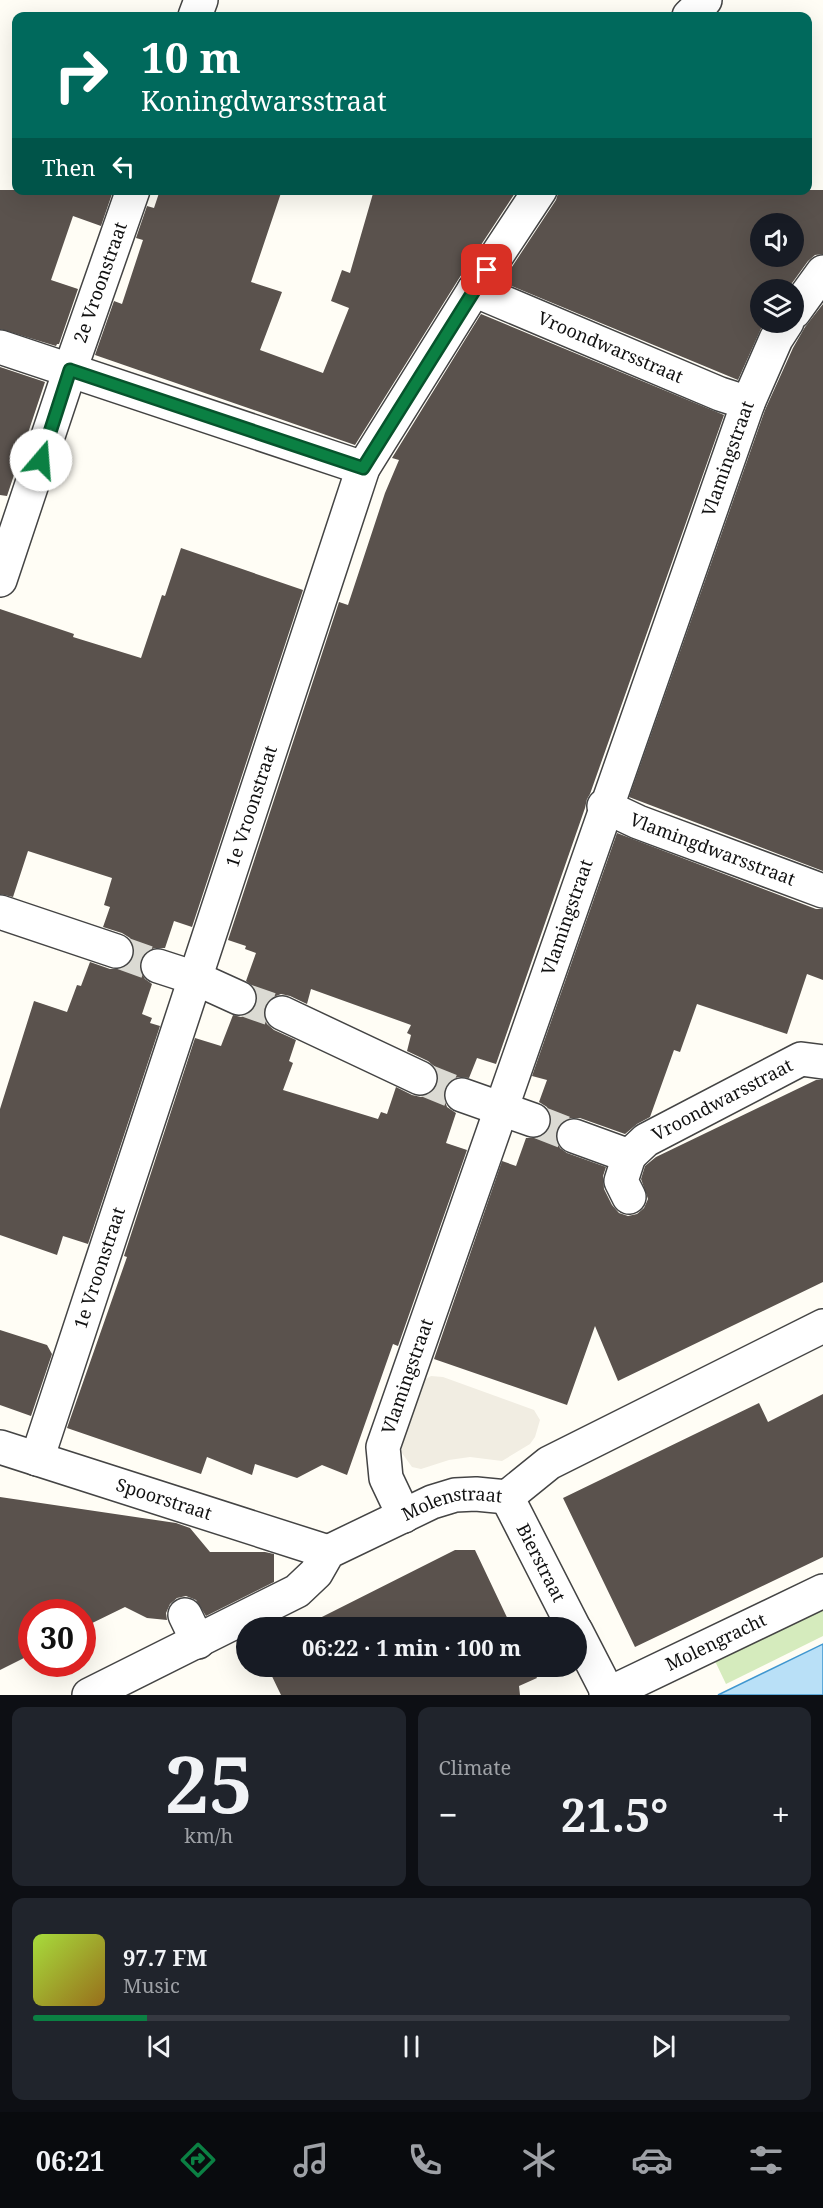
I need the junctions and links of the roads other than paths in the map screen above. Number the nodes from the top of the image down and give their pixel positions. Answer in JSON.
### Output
{"nodes":[{"id":1,"x":705,"y":0,"type":"edge"},
{"id":2,"x":693,"y":12,"type":"edge"},
{"id":3,"x":131,"y":195,"type":"edge"},
{"id":4,"x":537,"y":195,"type":"edge"},
{"id":5,"x":823,"y":272,"type":"edge"},
{"id":6,"x":474,"y":290,"type":"junction"},
{"id":7,"x":804,"y":298,"type":"edge"},
{"id":8,"x":780,"y":333,"type":"edge"},
{"id":9,"x":0,"y":347,"type":"edge"},
{"id":10,"x":70,"y":370,"type":"junction"},
{"id":11,"x":748,"y":403,"type":"junction"},
{"id":12,"x":363,"y":468,"type":"junction"},
{"id":13,"x":0,"y":580,"type":"edge"},
{"id":14,"x":604,"y":806,"type":"junction"},
{"id":15,"x":823,"y":891,"type":"edge"},
{"id":16,"x":0,"y":912,"type":"edge"},
{"id":17,"x":116,"y":951,"type":"tunnel mouth"},
{"id":18,"x":158,"y":966,"type":"tunnel mouth"},
{"id":19,"x":195,"y":978,"type":"junction"},
{"id":20,"x":239,"y":998,"type":"tunnel mouth"},
{"id":21,"x":282,"y":1013,"type":"tunnel mouth"},
{"id":22,"x":823,"y":1062,"type":"edge"},
{"id":23,"x":420,"y":1078,"type":"tunnel mouth"},
{"id":24,"x":462,"y":1095,"type":"tunnel mouth"},
{"id":25,"x":502,"y":1109,"type":"junction"},
{"id":26,"x":532,"y":1120,"type":"tunnel mouth"},
{"id":27,"x":574,"y":1137,"type":"tunnel mouth"},
{"id":28,"x":638,"y":1148,"type":"junction"},
{"id":29,"x":629,"y":1197,"type":"dead end"},
{"id":30,"x":823,"y":1326,"type":"edge"},
{"id":31,"x":0,"y":1447,"type":"edge"},
{"id":32,"x":37,"y":1459,"type":"junction"},
{"id":33,"x":507,"y":1497,"type":"junction"},
{"id":34,"x":404,"y":1516,"type":"junction"},
{"id":35,"x":328,"y":1552,"type":"junction"},
{"id":36,"x":823,"y":1591,"type":"edge"},
{"id":37,"x":569,"y":1617,"type":"edge"},
{"id":38,"x":587,"y":1653,"type":"edge"},
{"id":39,"x":89,"y":1695,"type":"edge"},
{"id":40,"x":608,"y":1695,"type":"edge"}],
"edges":[{"from":1,"to":2,"type":"street"},
{"from":3,"to":10,"type":"street","name":"2e Vroonstraat"},
{"from":4,"to":6,"type":"street","name":"1e Vroonstraat"},
{"from":5,"to":7,"type":"street"},
{"from":6,"to":11,"type":"street","name":"Vroondwarsstraat"},
{"from":6,"to":12,"type":"street","name":"1e Vroonstraat"},
{"from":8,"to":11,"type":"street","name":"Vlamingstraat"},
{"from":9,"to":10,"type":"street"},
{"from":10,"to":12,"type":"street"},
{"from":10,"to":13,"type":"street","name":"2e Vroonstraat"},
{"from":11,"to":14,"type":"street","name":"Vlamingstraat"},
{"from":12,"to":19,"type":"street","name":"1e Vroonstraat"},
{"from":14,"to":15,"type":"street","name":"Vlamingdwarsstraat"},
{"from":14,"to":25,"type":"street","name":"Vlamingstraat"},
{"from":16,"to":17,"type":"street"},
{"from":18,"to":19,"type":"street"},
{"from":19,"to":20,"type":"street"},
{"from":19,"to":32,"type":"street","name":"1e Vroonstraat"},
{"from":21,"to":23,"type":"street"},
{"from":22,"to":28,"type":"street","name":"Vroondwarsstraat"},
{"from":24,"to":25,"type":"street"},
{"from":25,"to":26,"type":"street"},
{"from":25,"to":34,"type":"street","name":"Vlamingstraat"},
{"from":27,"to":28,"type":"street"},
{"from":28,"to":29,"type":"street"},
{"from":30,"to":33,"type":"street","name":"Molenstraat"},
{"from":31,"to":32,"type":"street","name":"Spoorstraat"},
{"from":32,"to":35,"type":"street","name":"Spoorstraat"},
{"from":33,"to":34,"type":"street","name":"Molenstraat"},
{"from":33,"to":37,"type":"street","name":"Bierstraat"},
{"from":34,"to":35,"type":"street","name":"Molenstraat"},
{"from":35,"to":39,"type":"street"},
{"from":36,"to":40,"type":"street","name":"Molengracht"},
{"from":38,"to":40,"type":"street","name":"Bierstraat"}]}
